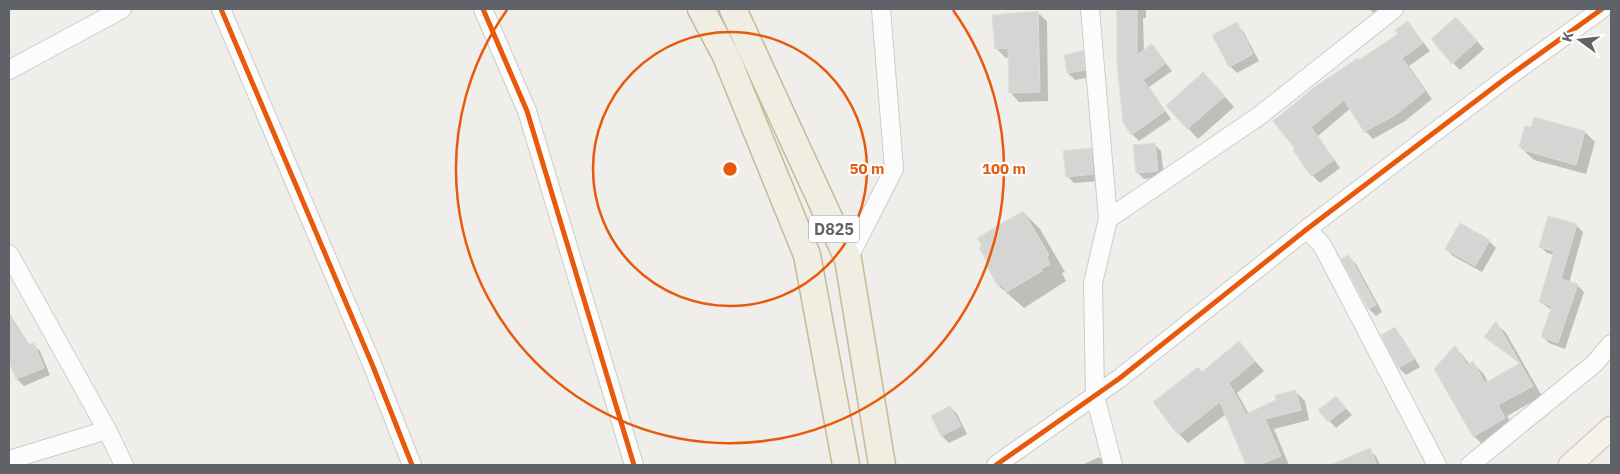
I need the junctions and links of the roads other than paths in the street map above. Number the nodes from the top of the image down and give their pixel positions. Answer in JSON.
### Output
{"nodes":[{"id":1,"x":122,"y":9,"type":"edge"},
{"id":2,"x":220,"y":9,"type":"edge"},
{"id":3,"x":483,"y":9,"type":"edge"},
{"id":4,"x":701,"y":9,"type":"edge"},
{"id":5,"x":733,"y":9,"type":"edge"},
{"id":6,"x":881,"y":9,"type":"edge"},
{"id":7,"x":1090,"y":9,"type":"edge"},
{"id":8,"x":1394,"y":9,"type":"edge"},
{"id":9,"x":1602,"y":9,"type":"edge"},
{"id":10,"x":9,"y":70,"type":"edge"},
{"id":11,"x":1108,"y":219,"type":"junction"},
{"id":12,"x":1306,"y":228,"type":"junction"},
{"id":13,"x":9,"y":254,"type":"edge"},
{"id":14,"x":848,"y":259,"type":"junction"},
{"id":15,"x":1611,"y":344,"type":"edge"},
{"id":16,"x":1095,"y":396,"type":"junction"},
{"id":17,"x":1611,"y":428,"type":"edge"},
{"id":18,"x":107,"y":430,"type":"junction"},
{"id":19,"x":9,"y":460,"type":"edge"},
{"id":20,"x":124,"y":465,"type":"edge"},
{"id":21,"x":412,"y":465,"type":"edge"},
{"id":22,"x":634,"y":465,"type":"edge"},
{"id":23,"x":846,"y":465,"type":"edge"},
{"id":24,"x":882,"y":465,"type":"edge"},
{"id":25,"x":996,"y":465,"type":"edge"},
{"id":26,"x":1113,"y":465,"type":"edge"},
{"id":27,"x":1437,"y":465,"type":"edge"},
{"id":28,"x":1470,"y":465,"type":"edge"},
{"id":29,"x":1570,"y":465,"type":"edge"}],
"edges":[{"from":1,"to":10,"type":"street"},
{"from":2,"to":21,"type":"street"},
{"from":3,"to":22,"type":"street"},
{"from":4,"to":23,"type":"highway","number":"D825"},
{"from":5,"to":14,"type":"highway","number":"D825"},
{"from":6,"to":14,"type":"street"},
{"from":7,"to":11,"type":"street"},
{"from":8,"to":11,"type":"street"},
{"from":9,"to":12,"type":"street"},
{"from":11,"to":16,"type":"street"},
{"from":12,"to":16,"type":"street"},
{"from":12,"to":27,"type":"street"},
{"from":13,"to":18,"type":"street"},
{"from":14,"to":24,"type":"highway","number":"D825"},
{"from":15,"to":28,"type":"street"},
{"from":16,"to":25,"type":"street"},
{"from":16,"to":26,"type":"street"},
{"from":17,"to":29,"type":"main road"},
{"from":18,"to":19,"type":"street"},
{"from":18,"to":20,"type":"street"}]}
